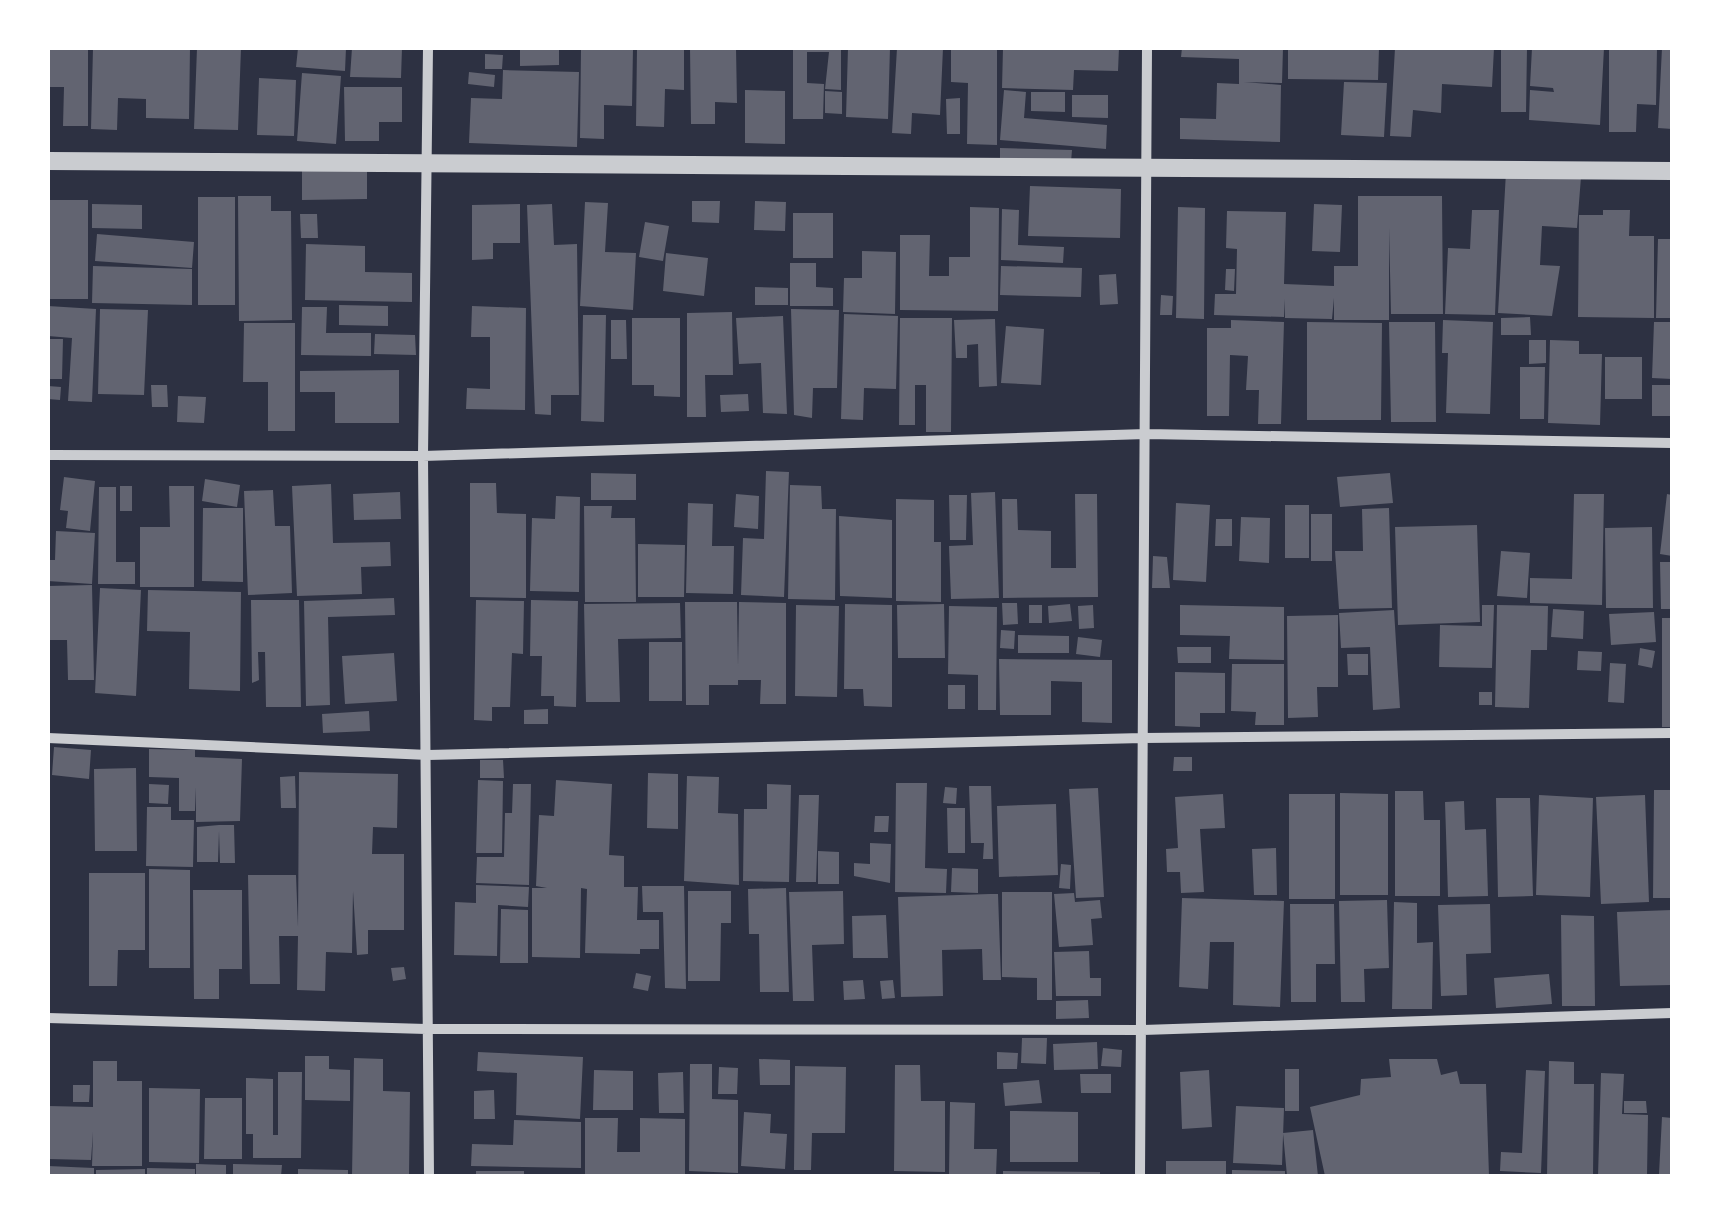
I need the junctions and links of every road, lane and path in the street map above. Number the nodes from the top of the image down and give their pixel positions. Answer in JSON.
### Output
{"nodes":[{"id":1,"x":428,"y":48,"type":"edge"},
{"id":2,"x":1147,"y":48,"type":"edge"},
{"id":3,"x":48,"y":160,"type":"edge"},
{"id":4,"x":426,"y":163,"type":"junction"},
{"id":5,"x":1147,"y":168,"type":"junction"},
{"id":6,"x":1672,"y":171,"type":"edge"},
{"id":7,"x":1146,"y":434,"type":"junction"},
{"id":8,"x":1672,"y":443,"type":"edge"},
{"id":9,"x":48,"y":455,"type":"edge"},
{"id":10,"x":424,"y":456,"type":"junction"},
{"id":11,"x":1672,"y":733,"type":"edge"},
{"id":12,"x":48,"y":738,"type":"edge"},
{"id":13,"x":1143,"y":738,"type":"junction"},
{"id":14,"x":428,"y":755,"type":"junction"},
{"id":15,"x":1672,"y":1014,"type":"edge"},
{"id":16,"x":48,"y":1018,"type":"edge"},
{"id":17,"x":426,"y":1029,"type":"junction"},
{"id":18,"x":1143,"y":1030,"type":"junction"},
{"id":19,"x":429,"y":1176,"type":"edge"},
{"id":20,"x":1140,"y":1176,"type":"edge"}],
"edges":[{"from":1,"to":4,"type":"street"},
{"from":2,"to":5,"type":"street"},
{"from":3,"to":4,"type":"street"},
{"from":4,"to":5,"type":"street"},
{"from":4,"to":10,"type":"street"},
{"from":5,"to":6,"type":"street"},
{"from":5,"to":7,"type":"street"},
{"from":7,"to":8,"type":"street"},
{"from":7,"to":10,"type":"street"},
{"from":7,"to":13,"type":"street"},
{"from":9,"to":10,"type":"street"},
{"from":10,"to":14,"type":"street"},
{"from":11,"to":13,"type":"street"},
{"from":12,"to":14,"type":"street"},
{"from":13,"to":14,"type":"street"},
{"from":13,"to":18,"type":"street"},
{"from":14,"to":17,"type":"street"},
{"from":15,"to":18,"type":"street"},
{"from":16,"to":17,"type":"street"},
{"from":17,"to":18,"type":"street"},
{"from":17,"to":19,"type":"street"},
{"from":18,"to":20,"type":"street"}]}
